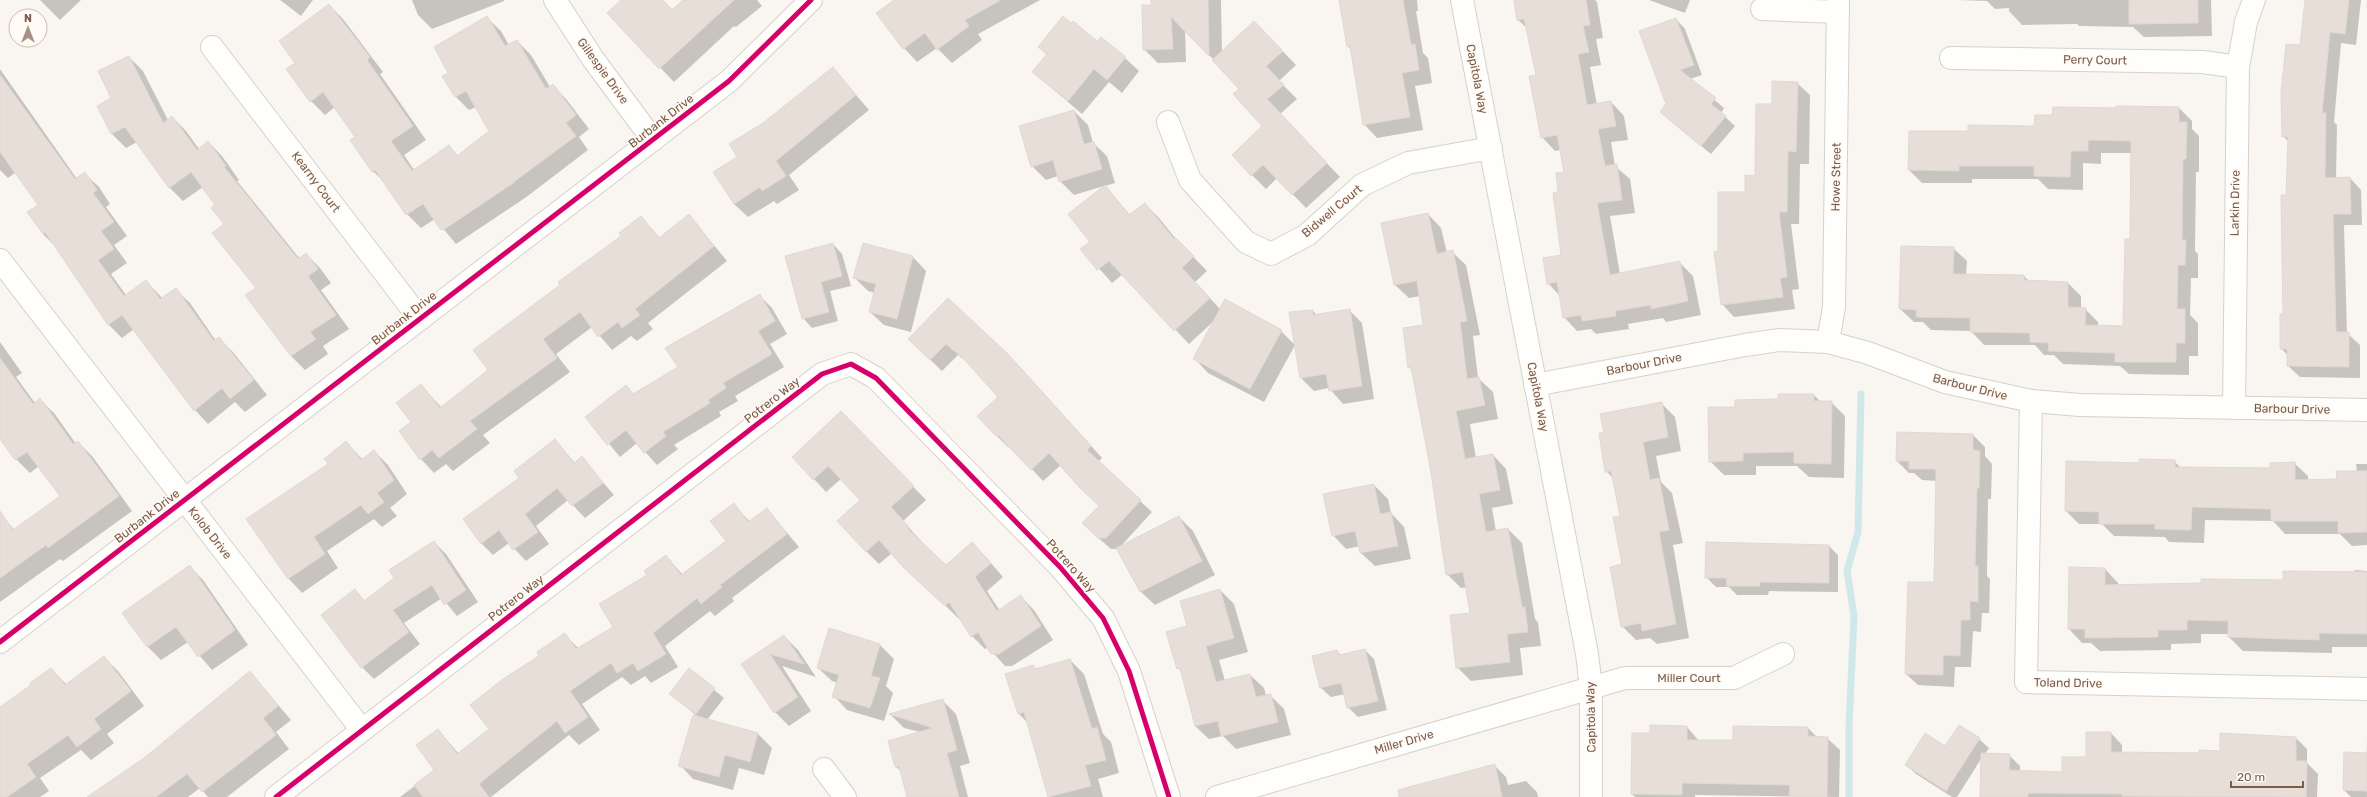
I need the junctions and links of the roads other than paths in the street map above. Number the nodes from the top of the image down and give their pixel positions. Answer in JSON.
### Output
{"nodes":[{"id":1,"x":555,"y":0,"type":"edge"},
{"id":2,"x":811,"y":0,"type":"edge"},
{"id":3,"x":1462,"y":0,"type":"edge"},
{"id":4,"x":2254,"y":0,"type":"edge"},
{"id":5,"x":1838,"y":6,"type":"edge"},
{"id":6,"x":1762,"y":9,"type":"dead end"},
{"id":7,"x":212,"y":47,"type":"dead end"},
{"id":8,"x":1951,"y":58,"type":"dead end"},
{"id":9,"x":2238,"y":67,"type":"junction"},
{"id":10,"x":1168,"y":122,"type":"dead end"},
{"id":11,"x":654,"y":140,"type":"junction"},
{"id":12,"x":1491,"y":148,"type":"junction"},
{"id":13,"x":0,"y":260,"type":"edge"},
{"id":14,"x":420,"y":319,"type":"junction"},
{"id":15,"x":1828,"y":342,"type":"junction"},
{"id":16,"x":1535,"y":385,"type":"junction"},
{"id":17,"x":2031,"y":401,"type":"junction"},
{"id":18,"x":2234,"y":408,"type":"junction"},
{"id":19,"x":2367,"y":410,"type":"edge"},
{"id":20,"x":185,"y":500,"type":"junction"},
{"id":21,"x":0,"y":642,"type":"edge"},
{"id":22,"x":1783,"y":654,"type":"dead end"},
{"id":23,"x":1591,"y":687,"type":"junction"},
{"id":24,"x":2367,"y":689,"type":"edge"},
{"id":25,"x":362,"y":730,"type":"junction"},
{"id":26,"x":824,"y":769,"type":"dead end"},
{"id":27,"x":276,"y":797,"type":"edge"},
{"id":28,"x":845,"y":797,"type":"edge"},
{"id":29,"x":1169,"y":797,"type":"edge"},
{"id":30,"x":1217,"y":797,"type":"edge"},
{"id":31,"x":1591,"y":797,"type":"edge"}],
"edges":[{"from":1,"to":11,"type":"street","name":"Gillespie Drive"},
{"from":2,"to":11,"type":"street","name":"Burbank Drive"},
{"from":3,"to":12,"type":"street","name":"Capitola Way"},
{"from":4,"to":9,"type":"street","name":"Larkin Drive"},
{"from":5,"to":6,"type":"street","name":"Howe Street"},
{"from":5,"to":15,"type":"street","name":"Howe Street"},
{"from":7,"to":14,"type":"street","name":"Kearny Court"},
{"from":8,"to":9,"type":"street","name":"Perry Court"},
{"from":9,"to":18,"type":"street","name":"Larkin Drive"},
{"from":10,"to":12,"type":"street","name":"Bidwell Court"},
{"from":11,"to":14,"type":"street","name":"Burbank Drive"},
{"from":12,"to":16,"type":"street","name":"Capitola Way"},
{"from":13,"to":20,"type":"street","name":"Kolob Drive"},
{"from":14,"to":20,"type":"street","name":"Burbank Drive"},
{"from":15,"to":16,"type":"street","name":"Barbour Drive"},
{"from":15,"to":17,"type":"street","name":"Barbour Drive"},
{"from":16,"to":23,"type":"street","name":"Capitola Way"},
{"from":17,"to":18,"type":"street","name":"Barbour Drive"},
{"from":17,"to":24,"type":"street","name":"Toland Drive"},
{"from":18,"to":19,"type":"street","name":"Barbour Drive"},
{"from":20,"to":21,"type":"street","name":"Burbank Drive"},
{"from":20,"to":25,"type":"street","name":"Kolob Drive"},
{"from":22,"to":23,"type":"street","name":"Miller Court"},
{"from":23,"to":30,"type":"street","name":"Miller Drive"},
{"from":23,"to":31,"type":"street","name":"Capitola Way"},
{"from":25,"to":27,"type":"street","name":"Potrero Way"},
{"from":25,"to":29,"type":"street","name":"Potrero Way"},
{"from":26,"to":28,"type":"street"}]}
